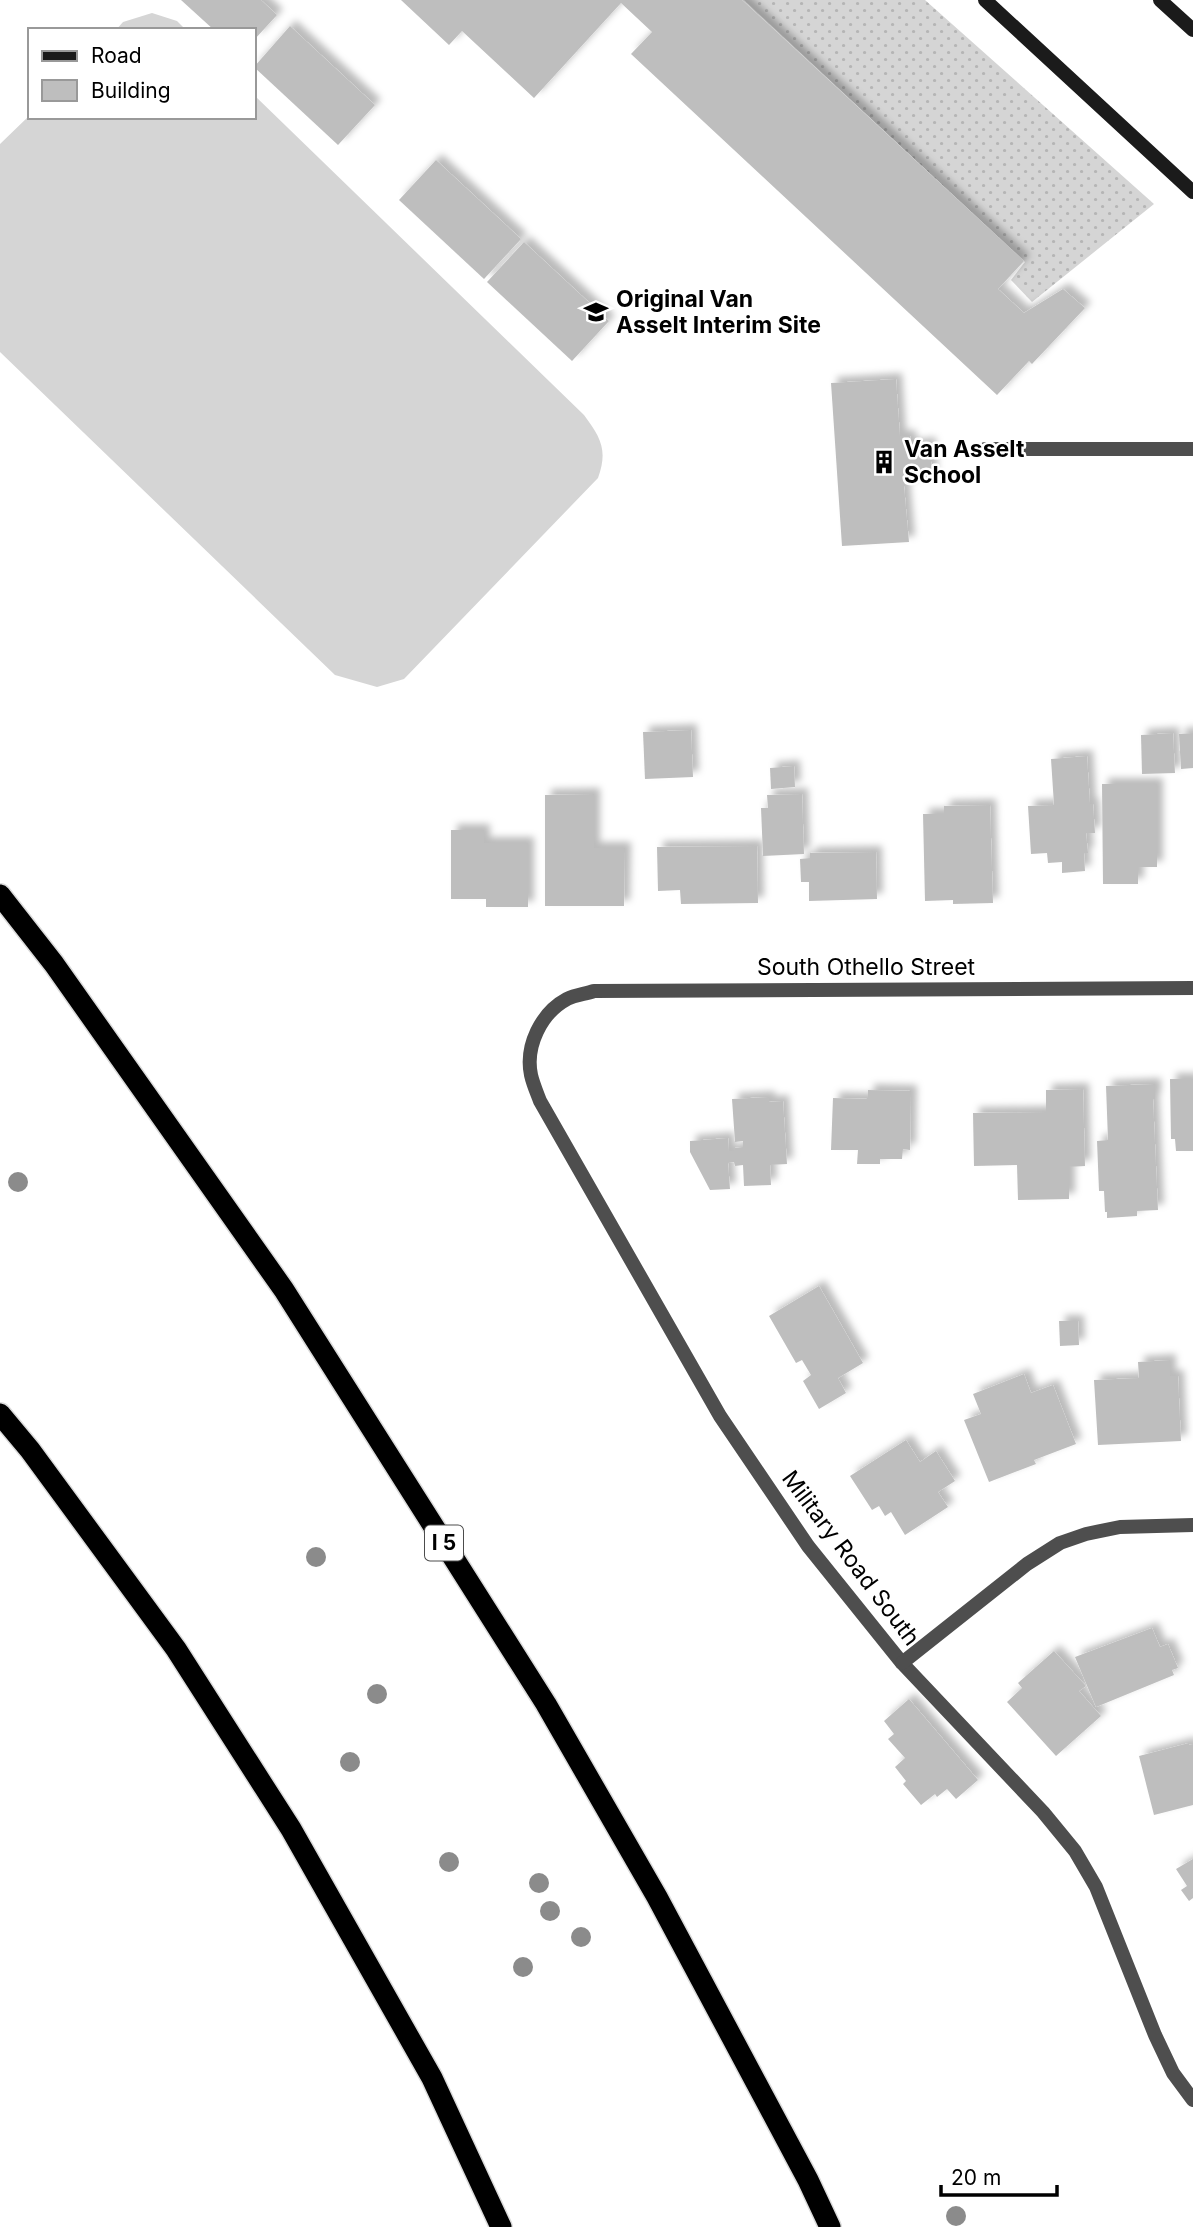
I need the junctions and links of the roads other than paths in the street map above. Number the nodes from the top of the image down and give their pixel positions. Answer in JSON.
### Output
{"nodes":[{"id":1,"x":985,"y":0,"type":"edge"},
{"id":2,"x":1160,"y":0,"type":"edge"},
{"id":3,"x":1193,"y":30,"type":"edge"},
{"id":4,"x":1193,"y":192,"type":"edge"},
{"id":5,"x":985,"y":449,"type":"dead end"},
{"id":6,"x":1193,"y":449,"type":"edge"},
{"id":7,"x":0,"y":895,"type":"edge"},
{"id":8,"x":1193,"y":988,"type":"edge"},
{"id":9,"x":547,"y":1016,"type":"joint"},
{"id":10,"x":0,"y":1414,"type":"edge"},
{"id":11,"x":1193,"y":1525,"type":"edge"},
{"id":12,"x":902,"y":1663,"type":"junction"},
{"id":13,"x":1193,"y":2101,"type":"edge"},
{"id":14,"x":501,"y":2227,"type":"edge"},
{"id":15,"x":830,"y":2227,"type":"edge"}],
"edges":[{"from":1,"to":4,"type":"main road"},
{"from":2,"to":3,"type":"main road"},
{"from":5,"to":6,"type":"street"},
{"from":7,"to":15,"type":"highway","number":"I 5"},
{"from":8,"to":9,"type":"street","name":"South Othello Street"},
{"from":9,"to":12,"type":"street","name":"Military Road South"},
{"from":10,"to":14,"type":"highway"},
{"from":11,"to":12,"type":"street"},
{"from":12,"to":13,"type":"street","name":"Military Road South"}]}
